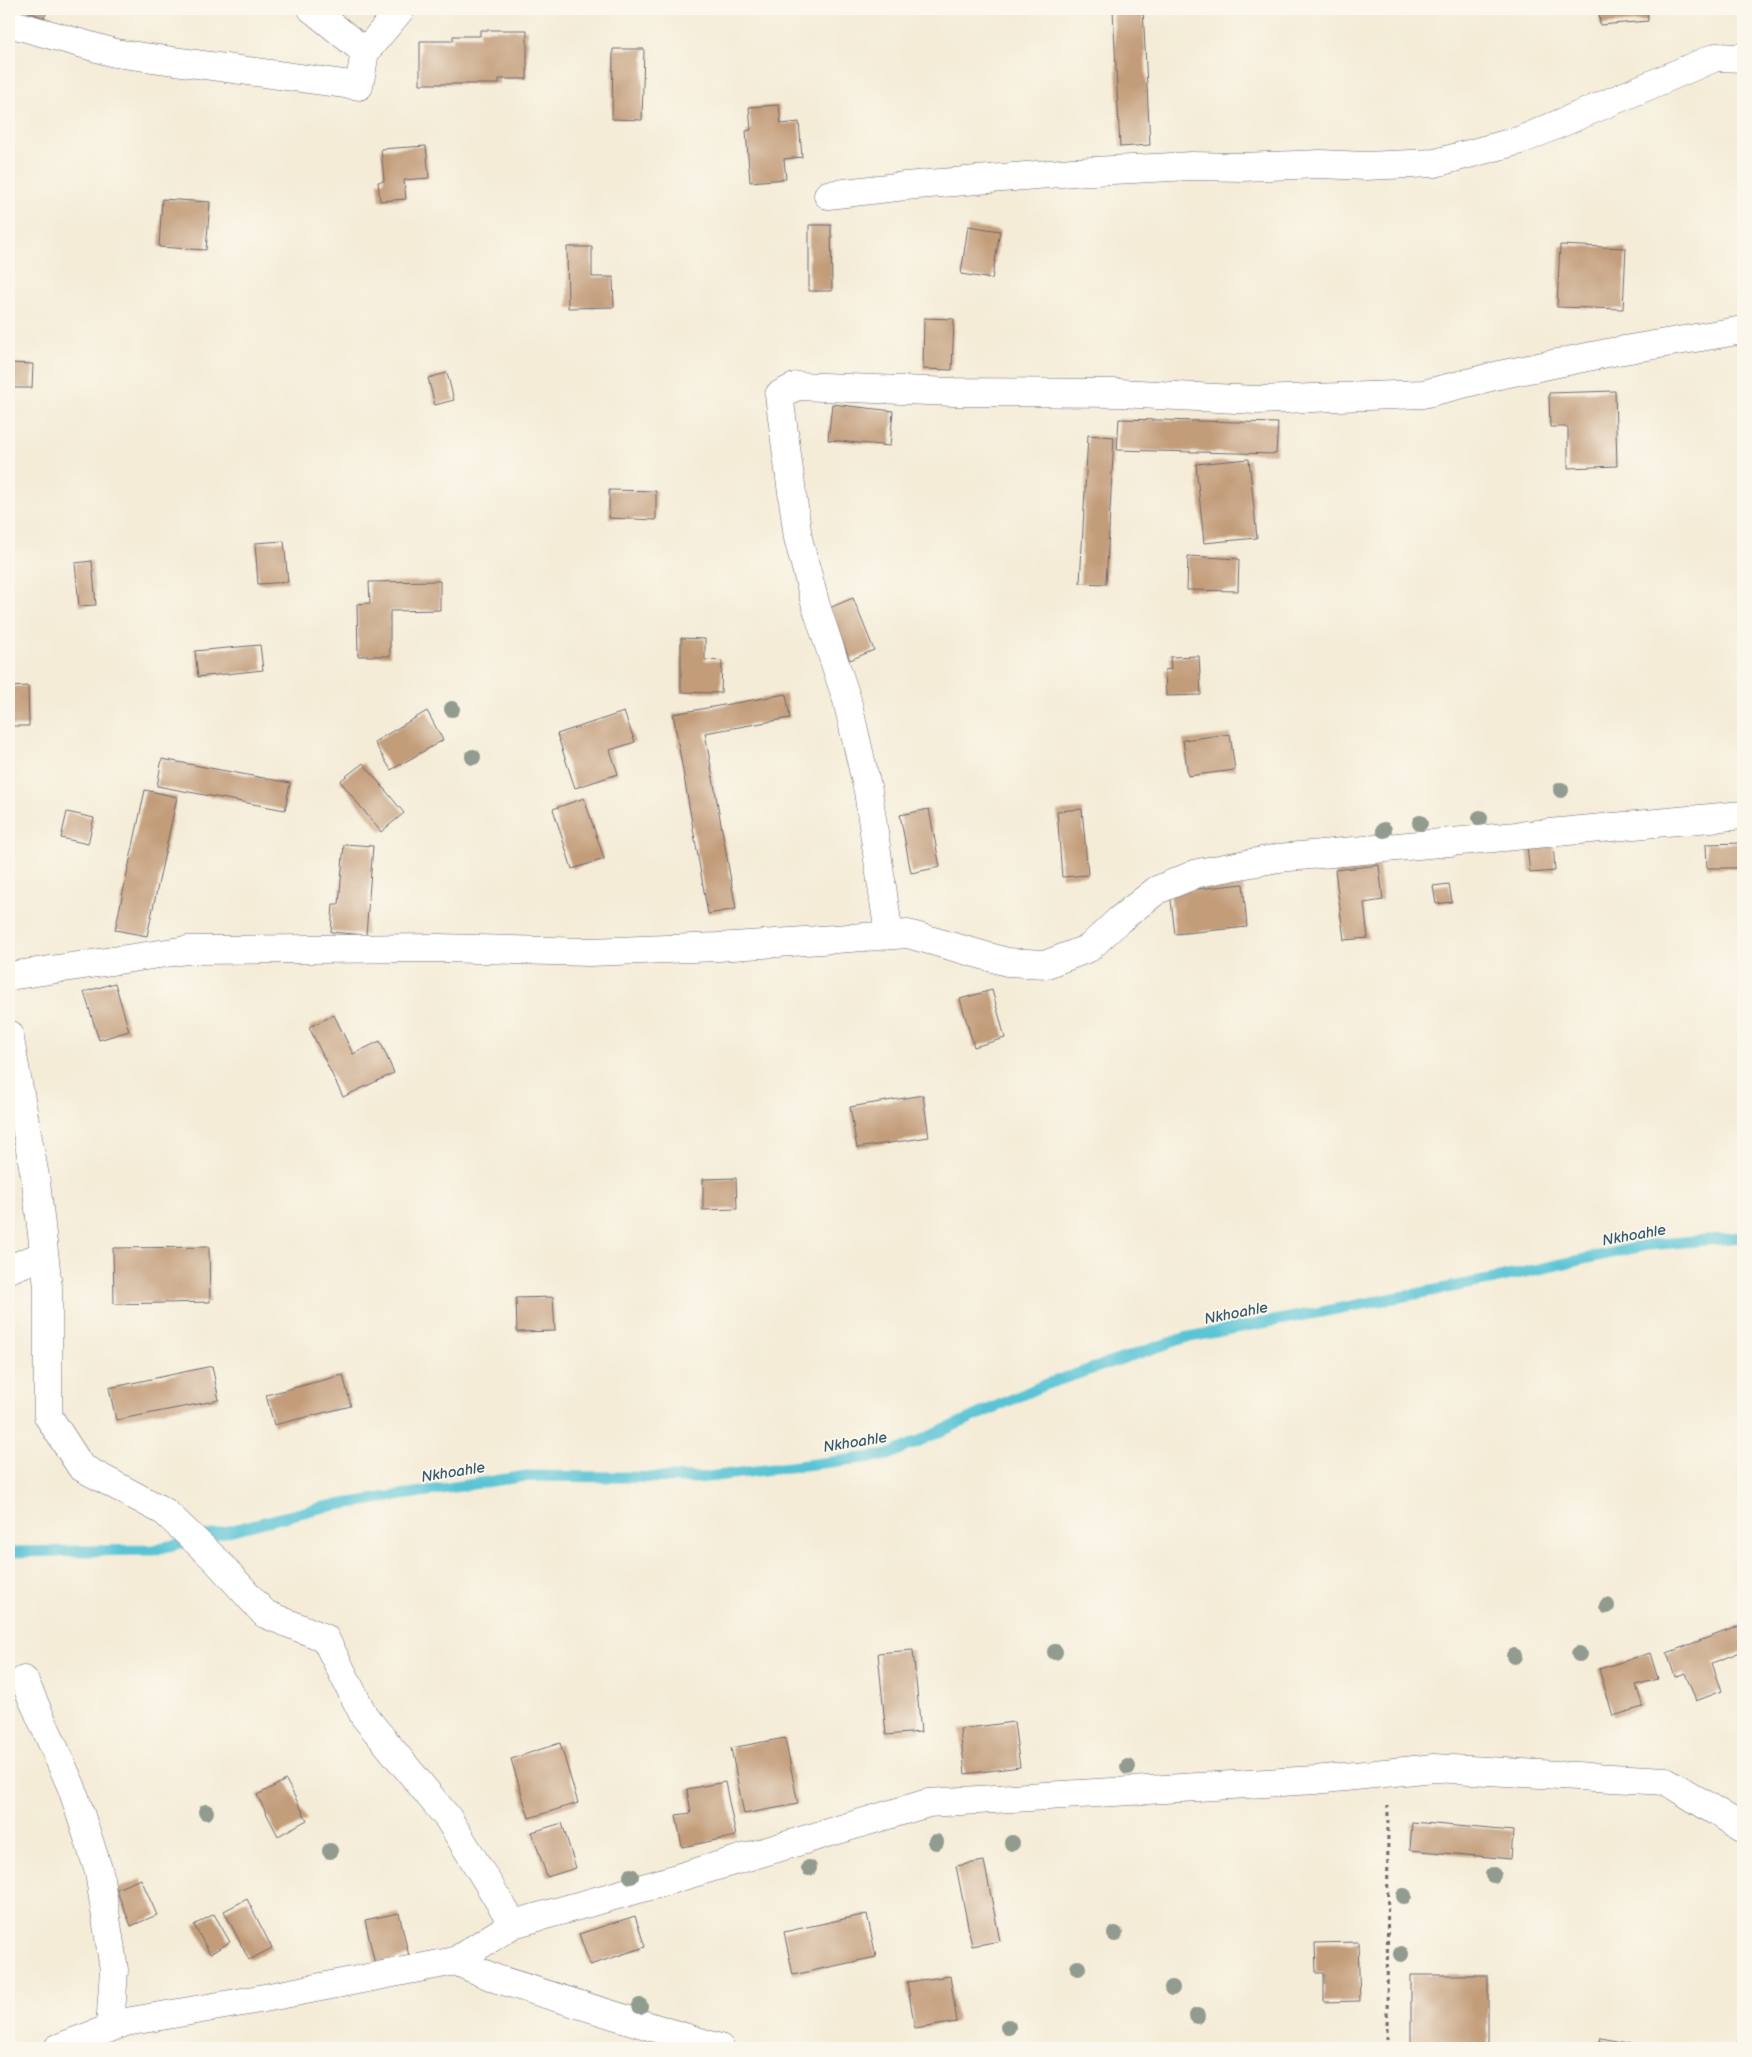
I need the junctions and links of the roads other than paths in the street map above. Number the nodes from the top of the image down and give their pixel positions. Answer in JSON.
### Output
{"nodes":[{"id":1,"x":312,"y":9,"type":"edge"},
{"id":2,"x":401,"y":9,"type":"edge"},
{"id":3,"x":9,"y":23,"type":"edge"},
{"id":4,"x":365,"y":52,"type":"junction"},
{"id":5,"x":1743,"y":58,"type":"edge"},
{"id":6,"x":828,"y":195,"type":"dead end"},
{"id":7,"x":1743,"y":330,"type":"edge"},
{"id":8,"x":1743,"y":815,"type":"edge"},
{"id":9,"x":889,"y":935,"type":"junction"},
{"id":10,"x":9,"y":976,"type":"edge"},
{"id":11,"x":9,"y":1034,"type":"edge"},
{"id":12,"x":44,"y":1255,"type":"junction"},
{"id":13,"x":9,"y":1269,"type":"edge"},
{"id":14,"x":24,"y":1680,"type":"dead end"},
{"id":15,"x":1743,"y":1828,"type":"edge"},
{"id":16,"x":513,"y":1924,"type":"junction"},
{"id":17,"x":455,"y":1961,"type":"junction"},
{"id":18,"x":110,"y":2028,"type":"junction"},
{"id":19,"x":58,"y":2048,"type":"edge"},
{"id":20,"x":720,"y":2048,"type":"edge"}],
"edges":[{"from":1,"to":4,"type":"street"},
{"from":2,"to":4,"type":"street"},
{"from":3,"to":4,"type":"street"},
{"from":5,"to":6,"type":"street"},
{"from":7,"to":9,"type":"street"},
{"from":8,"to":9,"type":"street"},
{"from":9,"to":10,"type":"street"},
{"from":11,"to":12,"type":"street"},
{"from":12,"to":13,"type":"street"},
{"from":12,"to":16,"type":"street"},
{"from":14,"to":18,"type":"street"},
{"from":15,"to":16,"type":"street"},
{"from":16,"to":17,"type":"street"},
{"from":17,"to":18,"type":"street"},
{"from":17,"to":20,"type":"street"},
{"from":18,"to":19,"type":"street"}]}
